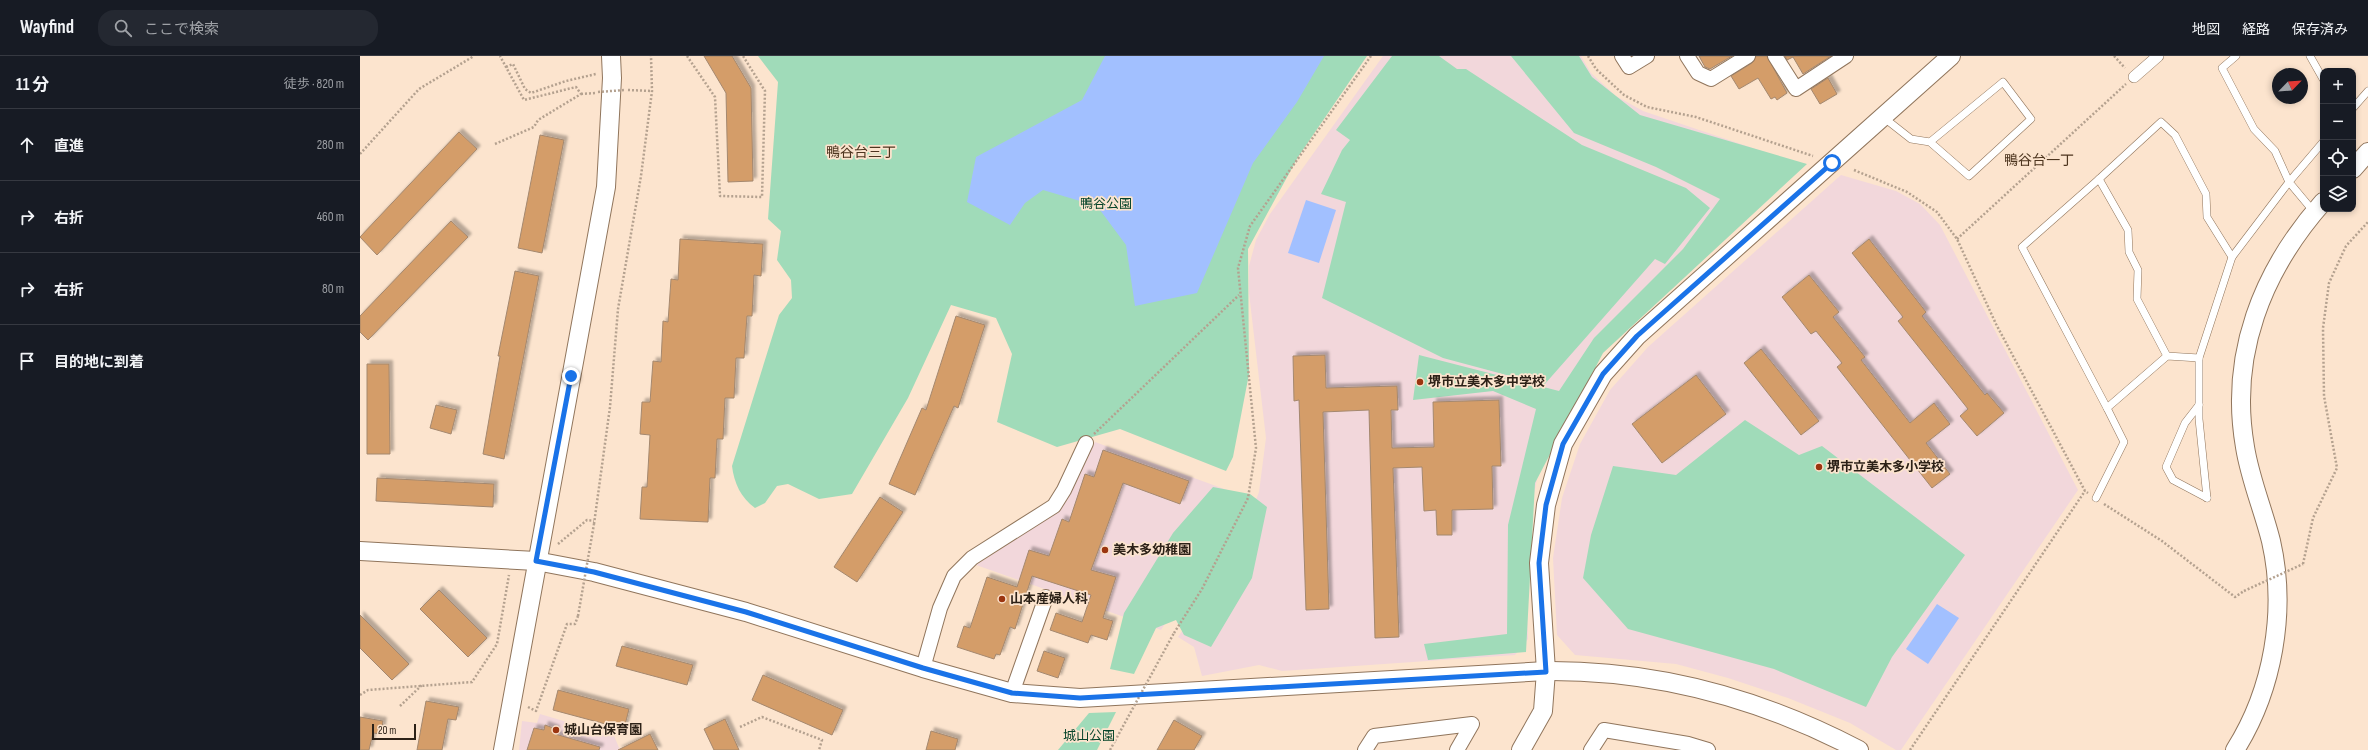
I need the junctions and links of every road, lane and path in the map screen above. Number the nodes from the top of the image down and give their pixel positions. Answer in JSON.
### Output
{"nodes":[{"id":1,"x":474,"y":56,"type":"edge"},
{"id":2,"x":500,"y":56,"type":"edge"},
{"id":3,"x":651,"y":56,"type":"edge"},
{"id":4,"x":687,"y":56,"type":"edge"},
{"id":5,"x":743,"y":56,"type":"edge"},
{"id":6,"x":1371,"y":56,"type":"edge"},
{"id":7,"x":1588,"y":56,"type":"edge"},
{"id":8,"x":1622,"y":56,"type":"edge"},
{"id":9,"x":1647,"y":56,"type":"edge"},
{"id":10,"x":1687,"y":56,"type":"edge"},
{"id":11,"x":1748,"y":56,"type":"edge"},
{"id":12,"x":1775,"y":56,"type":"edge"},
{"id":13,"x":1846,"y":56,"type":"edge"},
{"id":14,"x":1951,"y":56,"type":"edge"},
{"id":15,"x":2114,"y":56,"type":"edge"},
{"id":16,"x":2158,"y":56,"type":"edge"},
{"id":17,"x":2236,"y":56,"type":"edge"},
{"id":18,"x":2310,"y":56,"type":"edge"},
{"id":19,"x":611,"y":63,"type":"edge"},
{"id":20,"x":506,"y":67,"type":"junction"},
{"id":21,"x":2320,"y":74,"type":"edge"},
{"id":22,"x":2134,"y":77,"type":"junction"},
{"id":23,"x":652,"y":91,"type":"junction"},
{"id":24,"x":2368,"y":91,"type":"edge"},
{"id":25,"x":581,"y":94,"type":"junction"},
{"id":26,"x":2356,"y":105,"type":"edge"},
{"id":27,"x":1883,"y":117,"type":"junction"},
{"id":28,"x":1930,"y":142,"type":"junction"},
{"id":29,"x":495,"y":144,"type":"dead end"},
{"id":30,"x":2320,"y":146,"type":"edge"},
{"id":31,"x":2368,"y":152,"type":"edge"},
{"id":32,"x":360,"y":154,"type":"edge"},
{"id":33,"x":1813,"y":156,"type":"dead end"},
{"id":34,"x":2356,"y":166,"type":"edge"},
{"id":35,"x":1854,"y":170,"type":"dead end"},
{"id":36,"x":2099,"y":179,"type":"junction"},
{"id":37,"x":2289,"y":182,"type":"junction"},
{"id":38,"x":2319,"y":207,"type":"edge"},
{"id":39,"x":2368,"y":222,"type":"edge"},
{"id":40,"x":1957,"y":239,"type":"junction"},
{"id":41,"x":2232,"y":257,"type":"junction"},
{"id":42,"x":1239,"y":295,"type":"junction"},
{"id":43,"x":2167,"y":356,"type":"junction"},
{"id":44,"x":2200,"y":358,"type":"junction"},
{"id":45,"x":2199,"y":405,"type":"junction"},
{"id":46,"x":2107,"y":408,"type":"junction"},
{"id":47,"x":1086,"y":443,"type":"joint"},
{"id":48,"x":2085,"y":491,"type":"junction"},
{"id":49,"x":2096,"y":498,"type":"junction"},
{"id":50,"x":594,"y":523,"type":"junction"},
{"id":51,"x":556,"y":545,"type":"dead end"},
{"id":52,"x":360,"y":551,"type":"edge"},
{"id":53,"x":536,"y":561,"type":"junction"},
{"id":54,"x":509,"y":574,"type":"dead end"},
{"id":55,"x":1046,"y":597,"type":"dead end"},
{"id":56,"x":923,"y":668,"type":"junction"},
{"id":57,"x":1546,"y":672,"type":"junction"},
{"id":58,"x":422,"y":685,"type":"junction"},
{"id":59,"x":1012,"y":693,"type":"junction"},
{"id":60,"x":360,"y":695,"type":"edge"},
{"id":61,"x":529,"y":700,"type":"dead end"},
{"id":62,"x":400,"y":706,"type":"dead end"},
{"id":63,"x":740,"y":727,"type":"dead end"},
{"id":64,"x":1687,"y":747,"type":"edge"},
{"id":65,"x":503,"y":750,"type":"edge"},
{"id":66,"x":820,"y":750,"type":"edge"},
{"id":67,"x":1110,"y":750,"type":"edge"},
{"id":68,"x":1366,"y":750,"type":"edge"},
{"id":69,"x":1457,"y":750,"type":"edge"},
{"id":70,"x":1521,"y":750,"type":"edge"},
{"id":71,"x":1591,"y":750,"type":"edge"},
{"id":72,"x":1708,"y":750,"type":"edge"},
{"id":73,"x":1859,"y":750,"type":"edge"},
{"id":74,"x":1910,"y":750,"type":"edge"},
{"id":75,"x":2235,"y":750,"type":"edge"}],
"edges":[{"from":1,"to":32,"type":"path"},
{"from":2,"to":20,"type":"path"},
{"from":3,"to":23,"type":"path"},
{"from":4,"to":5,"type":"path"},
{"from":6,"to":42,"type":"path"},
{"from":7,"to":33,"type":"path"},
{"from":8,"to":9,"type":"street"},
{"from":10,"to":11,"type":"street"},
{"from":12,"to":13,"type":"street"},
{"from":14,"to":27,"type":"street"},
{"from":15,"to":22,"type":"path"},
{"from":16,"to":22,"type":"street"},
{"from":17,"to":37,"type":"lane"},
{"from":18,"to":21,"type":"lane"},
{"from":19,"to":20,"type":"path"},
{"from":19,"to":53,"type":"street"},
{"from":20,"to":25,"type":"path"},
{"from":22,"to":40,"type":"path"},
{"from":23,"to":25,"type":"path","bridge":true},
{"from":23,"to":50,"type":"path"},
{"from":24,"to":26,"type":"lane"},
{"from":25,"to":29,"type":"path"},
{"from":27,"to":28,"type":"lane"},
{"from":27,"to":57,"type":"street"},
{"from":28,"to":28,"type":"lane"},
{"from":30,"to":37,"type":"lane"},
{"from":31,"to":34,"type":"street"},
{"from":35,"to":40,"type":"path"},
{"from":36,"to":41,"type":"lane"},
{"from":36,"to":43,"type":"lane"},
{"from":36,"to":46,"type":"lane"},
{"from":37,"to":38,"type":"lane"},
{"from":37,"to":41,"type":"lane"},
{"from":38,"to":75,"type":"street"},
{"from":39,"to":49,"type":"path","bridge":true},
{"from":40,"to":48,"type":"path"},
{"from":41,"to":44,"type":"lane"},
{"from":42,"to":47,"type":"path"},
{"from":42,"to":67,"type":"path","bridge":true},
{"from":43,"to":44,"type":"lane"},
{"from":43,"to":46,"type":"lane"},
{"from":44,"to":45,"type":"lane"},
{"from":45,"to":45,"type":"lane"},
{"from":46,"to":49,"type":"lane"},
{"from":47,"to":56,"type":"street"},
{"from":48,"to":49,"type":"path"},
{"from":48,"to":74,"type":"path"},
{"from":50,"to":51,"type":"path"},
{"from":50,"to":61,"type":"path","bridge":true},
{"from":52,"to":53,"type":"street"},
{"from":53,"to":56,"type":"street"},
{"from":53,"to":65,"type":"street"},
{"from":54,"to":58,"type":"path"},
{"from":55,"to":59,"type":"street"},
{"from":56,"to":59,"type":"street"},
{"from":57,"to":59,"type":"street"},
{"from":57,"to":70,"type":"street"},
{"from":57,"to":73,"type":"street"},
{"from":58,"to":60,"type":"path"},
{"from":58,"to":62,"type":"path"},
{"from":63,"to":66,"type":"path"},
{"from":64,"to":71,"type":"street"},
{"from":64,"to":72,"type":"street"},
{"from":68,"to":69,"type":"street"}]}
